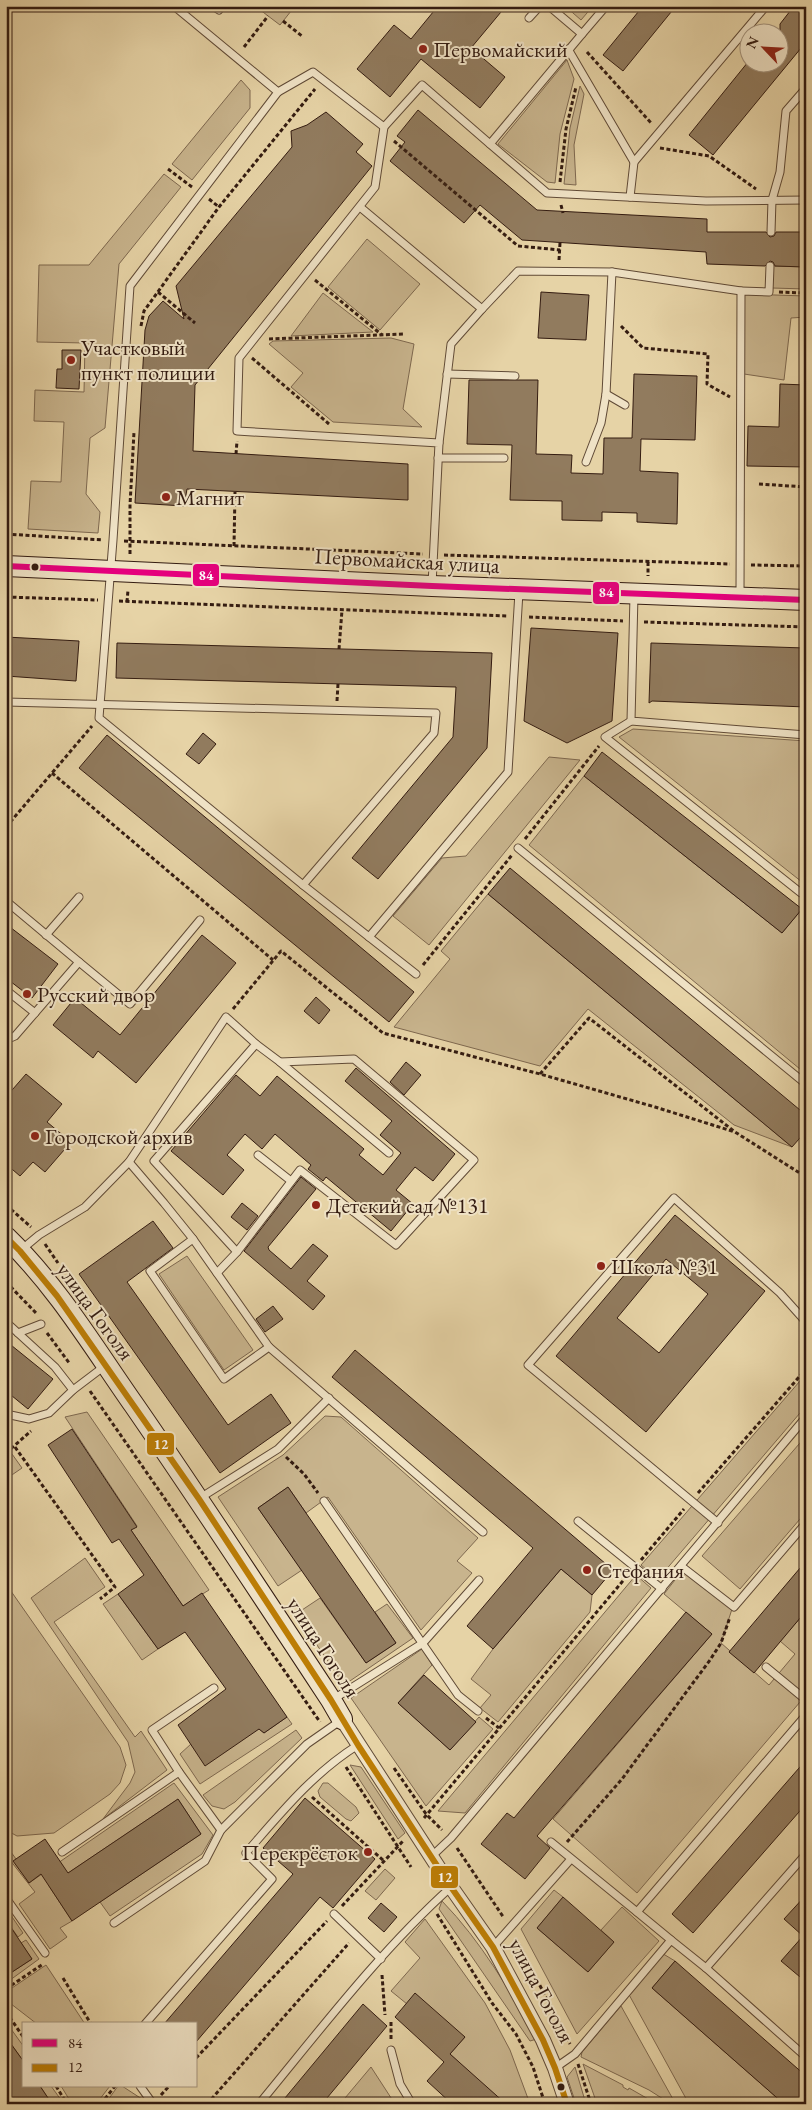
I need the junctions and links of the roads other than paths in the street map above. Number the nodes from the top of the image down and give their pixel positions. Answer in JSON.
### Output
{"nodes":[{"id":1,"x":174,"y":6,"type":"edge"},
{"id":2,"x":213,"y":6,"type":"edge"},
{"id":3,"x":222,"y":6,"type":"edge"},
{"id":4,"x":540,"y":6,"type":"edge"},
{"id":5,"x":549,"y":6,"type":"edge"},
{"id":6,"x":606,"y":6,"type":"edge"},
{"id":7,"x":766,"y":6,"type":"edge"},
{"id":8,"x":529,"y":18,"type":"dead end"},
{"id":9,"x":582,"y":34,"type":"junction"},
{"id":10,"x":568,"y":49,"type":"junction"},
{"id":11,"x":806,"y":88,"type":"edge"},
{"id":12,"x":278,"y":92,"type":"junction"},
{"id":13,"x":384,"y":130,"type":"junction"},
{"id":14,"x":490,"y":144,"type":"junction"},
{"id":15,"x":634,"y":162,"type":"junction"},
{"id":16,"x":630,"y":197,"type":"junction"},
{"id":17,"x":772,"y":200,"type":"junction"},
{"id":18,"x":806,"y":200,"type":"edge"},
{"id":19,"x":360,"y":207,"type":"junction"},
{"id":20,"x":771,"y":232,"type":"dead end"},
{"id":21,"x":770,"y":266,"type":"dead end"},
{"id":22,"x":612,"y":272,"type":"junction"},
{"id":23,"x":741,"y":291,"type":"junction"},
{"id":24,"x":482,"y":309,"type":"junction"},
{"id":25,"x":447,"y":374,"type":"junction"},
{"id":26,"x":515,"y":376,"type":"dead end"},
{"id":27,"x":606,"y":394,"type":"junction"},
{"id":28,"x":624,"y":405,"type":"dead end"},
{"id":29,"x":439,"y":442,"type":"junction"},
{"id":30,"x":438,"y":458,"type":"junction"},
{"id":31,"x":504,"y":458,"type":"dead end"},
{"id":32,"x":586,"y":462,"type":"dead end"},
{"id":33,"x":6,"y":566,"type":"edge"},
{"id":34,"x":111,"y":570,"type":"junction"},
{"id":35,"x":432,"y":586,"type":"junction"},
{"id":36,"x":519,"y":589,"type":"junction"},
{"id":37,"x":634,"y":594,"type":"junction"},
{"id":38,"x":740,"y":598,"type":"junction"},
{"id":39,"x":806,"y":600,"type":"edge"},
{"id":40,"x":6,"y":702,"type":"edge"},
{"id":41,"x":100,"y":704,"type":"junction"},
{"id":42,"x":631,"y":721,"type":"junction"},
{"id":43,"x":806,"y":735,"type":"edge"},
{"id":44,"x":518,"y":848,"type":"road end"},
{"id":45,"x":303,"y":885,"type":"junction"},
{"id":46,"x":806,"y":889,"type":"edge"},
{"id":47,"x":79,"y":897,"type":"dead end"},
{"id":48,"x":6,"y":900,"type":"edge"},
{"id":49,"x":200,"y":920,"type":"dead end"},
{"id":50,"x":46,"y":934,"type":"junction"},
{"id":51,"x":369,"y":937,"type":"junction"},
{"id":52,"x":79,"y":962,"type":"junction"},
{"id":53,"x":416,"y":974,"type":"road end"},
{"id":54,"x":6,"y":990,"type":"edge"},
{"id":55,"x":35,"y":1013,"type":"junction"},
{"id":56,"x":6,"y":1040,"type":"edge"},
{"id":57,"x":256,"y":1044,"type":"junction"},
{"id":58,"x":280,"y":1062,"type":"junction"},
{"id":59,"x":806,"y":1084,"type":"edge"},
{"id":60,"x":389,"y":1153,"type":"dead end"},
{"id":61,"x":258,"y":1155,"type":"dead end"},
{"id":62,"x":129,"y":1162,"type":"junction"},
{"id":63,"x":291,"y":1181,"type":"junction"},
{"id":64,"x":193,"y":1239,"type":"junction"},
{"id":65,"x":13,"y":1244,"type":"edge"},
{"id":66,"x":237,"y":1252,"type":"junction"},
{"id":67,"x":217,"y":1273,"type":"junction"},
{"id":68,"x":6,"y":1322,"type":"edge"},
{"id":69,"x":806,"y":1322,"type":"edge"},
{"id":70,"x":41,"y":1324,"type":"road end"},
{"id":71,"x":18,"y":1333,"type":"junction"},
{"id":72,"x":269,"y":1347,"type":"junction"},
{"id":73,"x":106,"y":1364,"type":"junction"},
{"id":74,"x":73,"y":1390,"type":"junction"},
{"id":75,"x":329,"y":1398,"type":"junction"},
{"id":76,"x":6,"y":1414,"type":"edge"},
{"id":77,"x":806,"y":1417,"type":"edge"},
{"id":78,"x":199,"y":1499,"type":"junction"},
{"id":79,"x":324,"y":1501,"type":"road end"},
{"id":80,"x":578,"y":1521,"type":"dead end"},
{"id":81,"x":718,"y":1523,"type":"junction"},
{"id":82,"x":806,"y":1523,"type":"edge"},
{"id":83,"x":483,"y":1532,"type":"dead end"},
{"id":84,"x":681,"y":1566,"type":"junction"},
{"id":85,"x":479,"y":1580,"type":"dead end"},
{"id":86,"x":662,"y":1589,"type":"junction"},
{"id":87,"x":423,"y":1643,"type":"junction"},
{"id":88,"x":766,"y":1667,"type":"dead end"},
{"id":89,"x":214,"y":1688,"type":"dead end"},
{"id":90,"x":332,"y":1700,"type":"junction"},
{"id":91,"x":806,"y":1700,"type":"edge"},
{"id":92,"x":478,"y":1711,"type":"road end"},
{"id":93,"x":806,"y":1714,"type":"edge"},
{"id":94,"x":334,"y":1725,"type":"junction"},
{"id":95,"x":358,"y":1745,"type":"junction"},
{"id":96,"x":179,"y":1772,"type":"junction"},
{"id":97,"x":221,"y":1830,"type":"junction"},
{"id":98,"x":551,"y":1842,"type":"dead end"},
{"id":99,"x":62,"y":1852,"type":"dead end"},
{"id":100,"x":806,"y":1854,"type":"edge"},
{"id":101,"x":432,"y":1856,"type":"junction"},
{"id":102,"x":571,"y":1860,"type":"junction"},
{"id":103,"x":451,"y":1887,"type":"junction"},
{"id":104,"x":6,"y":1898,"type":"edge"},
{"id":105,"x":637,"y":1912,"type":"junction"},
{"id":106,"x":334,"y":1914,"type":"road end"},
{"id":107,"x":114,"y":1923,"type":"dead end"},
{"id":108,"x":671,"y":1940,"type":"junction"},
{"id":109,"x":493,"y":1947,"type":"junction"},
{"id":110,"x":45,"y":1952,"type":"dead end"},
{"id":111,"x":381,"y":1959,"type":"junction"},
{"id":112,"x":706,"y":1968,"type":"junction"},
{"id":113,"x":147,"y":2022,"type":"edge"},
{"id":114,"x":391,"y":2050,"type":"road end"},
{"id":115,"x":806,"y":2057,"type":"edge"},
{"id":116,"x":556,"y":2068,"type":"junction"},
{"id":117,"x":141,"y":2088,"type":"edge"},
{"id":118,"x":153,"y":2104,"type":"edge"},
{"id":119,"x":258,"y":2104,"type":"edge"},
{"id":120,"x":412,"y":2104,"type":"edge"},
{"id":121,"x":567,"y":2104,"type":"edge"}],
"edges":[{"from":1,"to":12,"type":"lane"},
{"from":2,"to":3,"type":"lane"},
{"from":4,"to":8,"type":"lane"},
{"from":5,"to":9,"type":"lane"},
{"from":6,"to":9,"type":"lane"},
{"from":7,"to":15,"type":"lane"},
{"from":9,"to":10,"type":"lane"},
{"from":10,"to":14,"type":"lane"},
{"from":10,"to":15,"type":"lane"},
{"from":11,"to":17,"type":"lane"},
{"from":12,"to":13,"type":"lane"},
{"from":12,"to":34,"type":"lane"},
{"from":13,"to":14,"type":"lane"},
{"from":13,"to":19,"type":"lane"},
{"from":14,"to":16,"type":"lane"},
{"from":15,"to":16,"type":"lane"},
{"from":16,"to":17,"type":"lane"},
{"from":17,"to":18,"type":"lane"},
{"from":17,"to":20,"type":"lane"},
{"from":19,"to":24,"type":"lane"},
{"from":19,"to":29,"type":"lane"},
{"from":21,"to":23,"type":"lane"},
{"from":22,"to":23,"type":"lane"},
{"from":22,"to":24,"type":"lane"},
{"from":22,"to":27,"type":"lane"},
{"from":23,"to":38,"type":"lane"},
{"from":24,"to":25,"type":"lane"},
{"from":25,"to":26,"type":"lane"},
{"from":25,"to":29,"type":"lane"},
{"from":27,"to":28,"type":"lane"},
{"from":27,"to":32,"type":"lane"},
{"from":29,"to":30,"type":"lane"},
{"from":30,"to":31,"type":"lane"},
{"from":30,"to":35,"type":"lane"},
{"from":33,"to":34,"type":"street","name":"Первомайская улица"},
{"from":34,"to":35,"type":"street","name":"Первомайская улица"},
{"from":34,"to":41,"type":"lane"},
{"from":35,"to":36,"type":"street","name":"Первомайская улица"},
{"from":36,"to":37,"type":"street","name":"Первомайская улица"},
{"from":36,"to":51,"type":"lane"},
{"from":37,"to":38,"type":"street","name":"Первомайская улица"},
{"from":37,"to":42,"type":"lane"},
{"from":38,"to":39,"type":"street","name":"Первомайская улица"},
{"from":40,"to":41,"type":"lane"},
{"from":41,"to":45,"type":"lane"},
{"from":41,"to":45,"type":"lane"},
{"from":42,"to":43,"type":"lane"},
{"from":42,"to":46,"type":"lane"},
{"from":44,"to":59,"type":"lane"},
{"from":45,"to":51,"type":"lane"},
{"from":47,"to":50,"type":"lane"},
{"from":48,"to":50,"type":"lane"},
{"from":49,"to":52,"type":"lane"},
{"from":50,"to":52,"type":"lane"},
{"from":51,"to":53,"type":"lane"},
{"from":52,"to":55,"type":"lane"},
{"from":54,"to":55,"type":"lane"},
{"from":55,"to":56,"type":"lane"},
{"from":57,"to":58,"type":"lane"},
{"from":57,"to":62,"type":"lane"},
{"from":57,"to":66,"type":"lane"},
{"from":58,"to":60,"type":"lane"},
{"from":58,"to":63,"type":"lane"},
{"from":61,"to":63,"type":"lane"},
{"from":62,"to":64,"type":"lane"},
{"from":62,"to":65,"type":"lane"},
{"from":63,"to":66,"type":"lane"},
{"from":64,"to":67,"type":"lane"},
{"from":64,"to":72,"type":"lane"},
{"from":65,"to":73,"type":"street","name":"улица Гоголя"},
{"from":66,"to":67,"type":"lane"},
{"from":67,"to":72,"type":"lane"},
{"from":68,"to":71,"type":"lane"},
{"from":69,"to":81,"type":"lane"},
{"from":70,"to":71,"type":"lane"},
{"from":71,"to":74,"type":"lane"},
{"from":72,"to":75,"type":"lane"},
{"from":73,"to":74,"type":"lane"},
{"from":73,"to":78,"type":"street","name":"улица Гоголя"},
{"from":74,"to":76,"type":"lane"},
{"from":75,"to":78,"type":"lane"},
{"from":75,"to":83,"type":"lane"},
{"from":77,"to":81,"type":"lane"},
{"from":78,"to":90,"type":"street","name":"улица Гоголя"},
{"from":79,"to":87,"type":"lane"},
{"from":80,"to":86,"type":"lane"},
{"from":81,"to":84,"type":"lane"},
{"from":82,"to":84,"type":"lane"},
{"from":84,"to":86,"type":"lane"},
{"from":85,"to":87,"type":"lane"},
{"from":86,"to":101,"type":"lane"},
{"from":87,"to":90,"type":"lane"},
{"from":87,"to":92,"type":"lane"},
{"from":88,"to":91,"type":"lane"},
{"from":89,"to":96,"type":"lane"},
{"from":90,"to":94,"type":"street","name":"улица Гоголя"},
{"from":93,"to":105,"type":"lane"},
{"from":94,"to":95,"type":"street","name":"улица Гоголя"},
{"from":94,"to":97,"type":"lane"},
{"from":95,"to":101,"type":"street","name":"улица Гоголя"},
{"from":95,"to":113,"type":"lane"},
{"from":96,"to":97,"type":"lane"},
{"from":96,"to":99,"type":"lane"},
{"from":97,"to":107,"type":"lane"},
{"from":98,"to":102,"type":"lane"},
{"from":100,"to":112,"type":"lane"},
{"from":101,"to":103,"type":"street","name":"улица Гоголя"},
{"from":102,"to":105,"type":"lane"},
{"from":102,"to":109,"type":"lane"},
{"from":103,"to":109,"type":"street","name":"улица Гоголя"},
{"from":103,"to":111,"type":"lane"},
{"from":104,"to":110,"type":"lane"},
{"from":105,"to":108,"type":"lane"},
{"from":106,"to":111,"type":"lane"},
{"from":108,"to":112,"type":"lane"},
{"from":108,"to":116,"type":"lane"},
{"from":109,"to":116,"type":"street","name":"улица Гоголя"},
{"from":111,"to":119,"type":"lane"},
{"from":112,"to":115,"type":"lane"},
{"from":114,"to":120,"type":"lane"},
{"from":116,"to":121,"type":"street","name":"улица Гоголя"},
{"from":117,"to":118,"type":"lane"}]}
